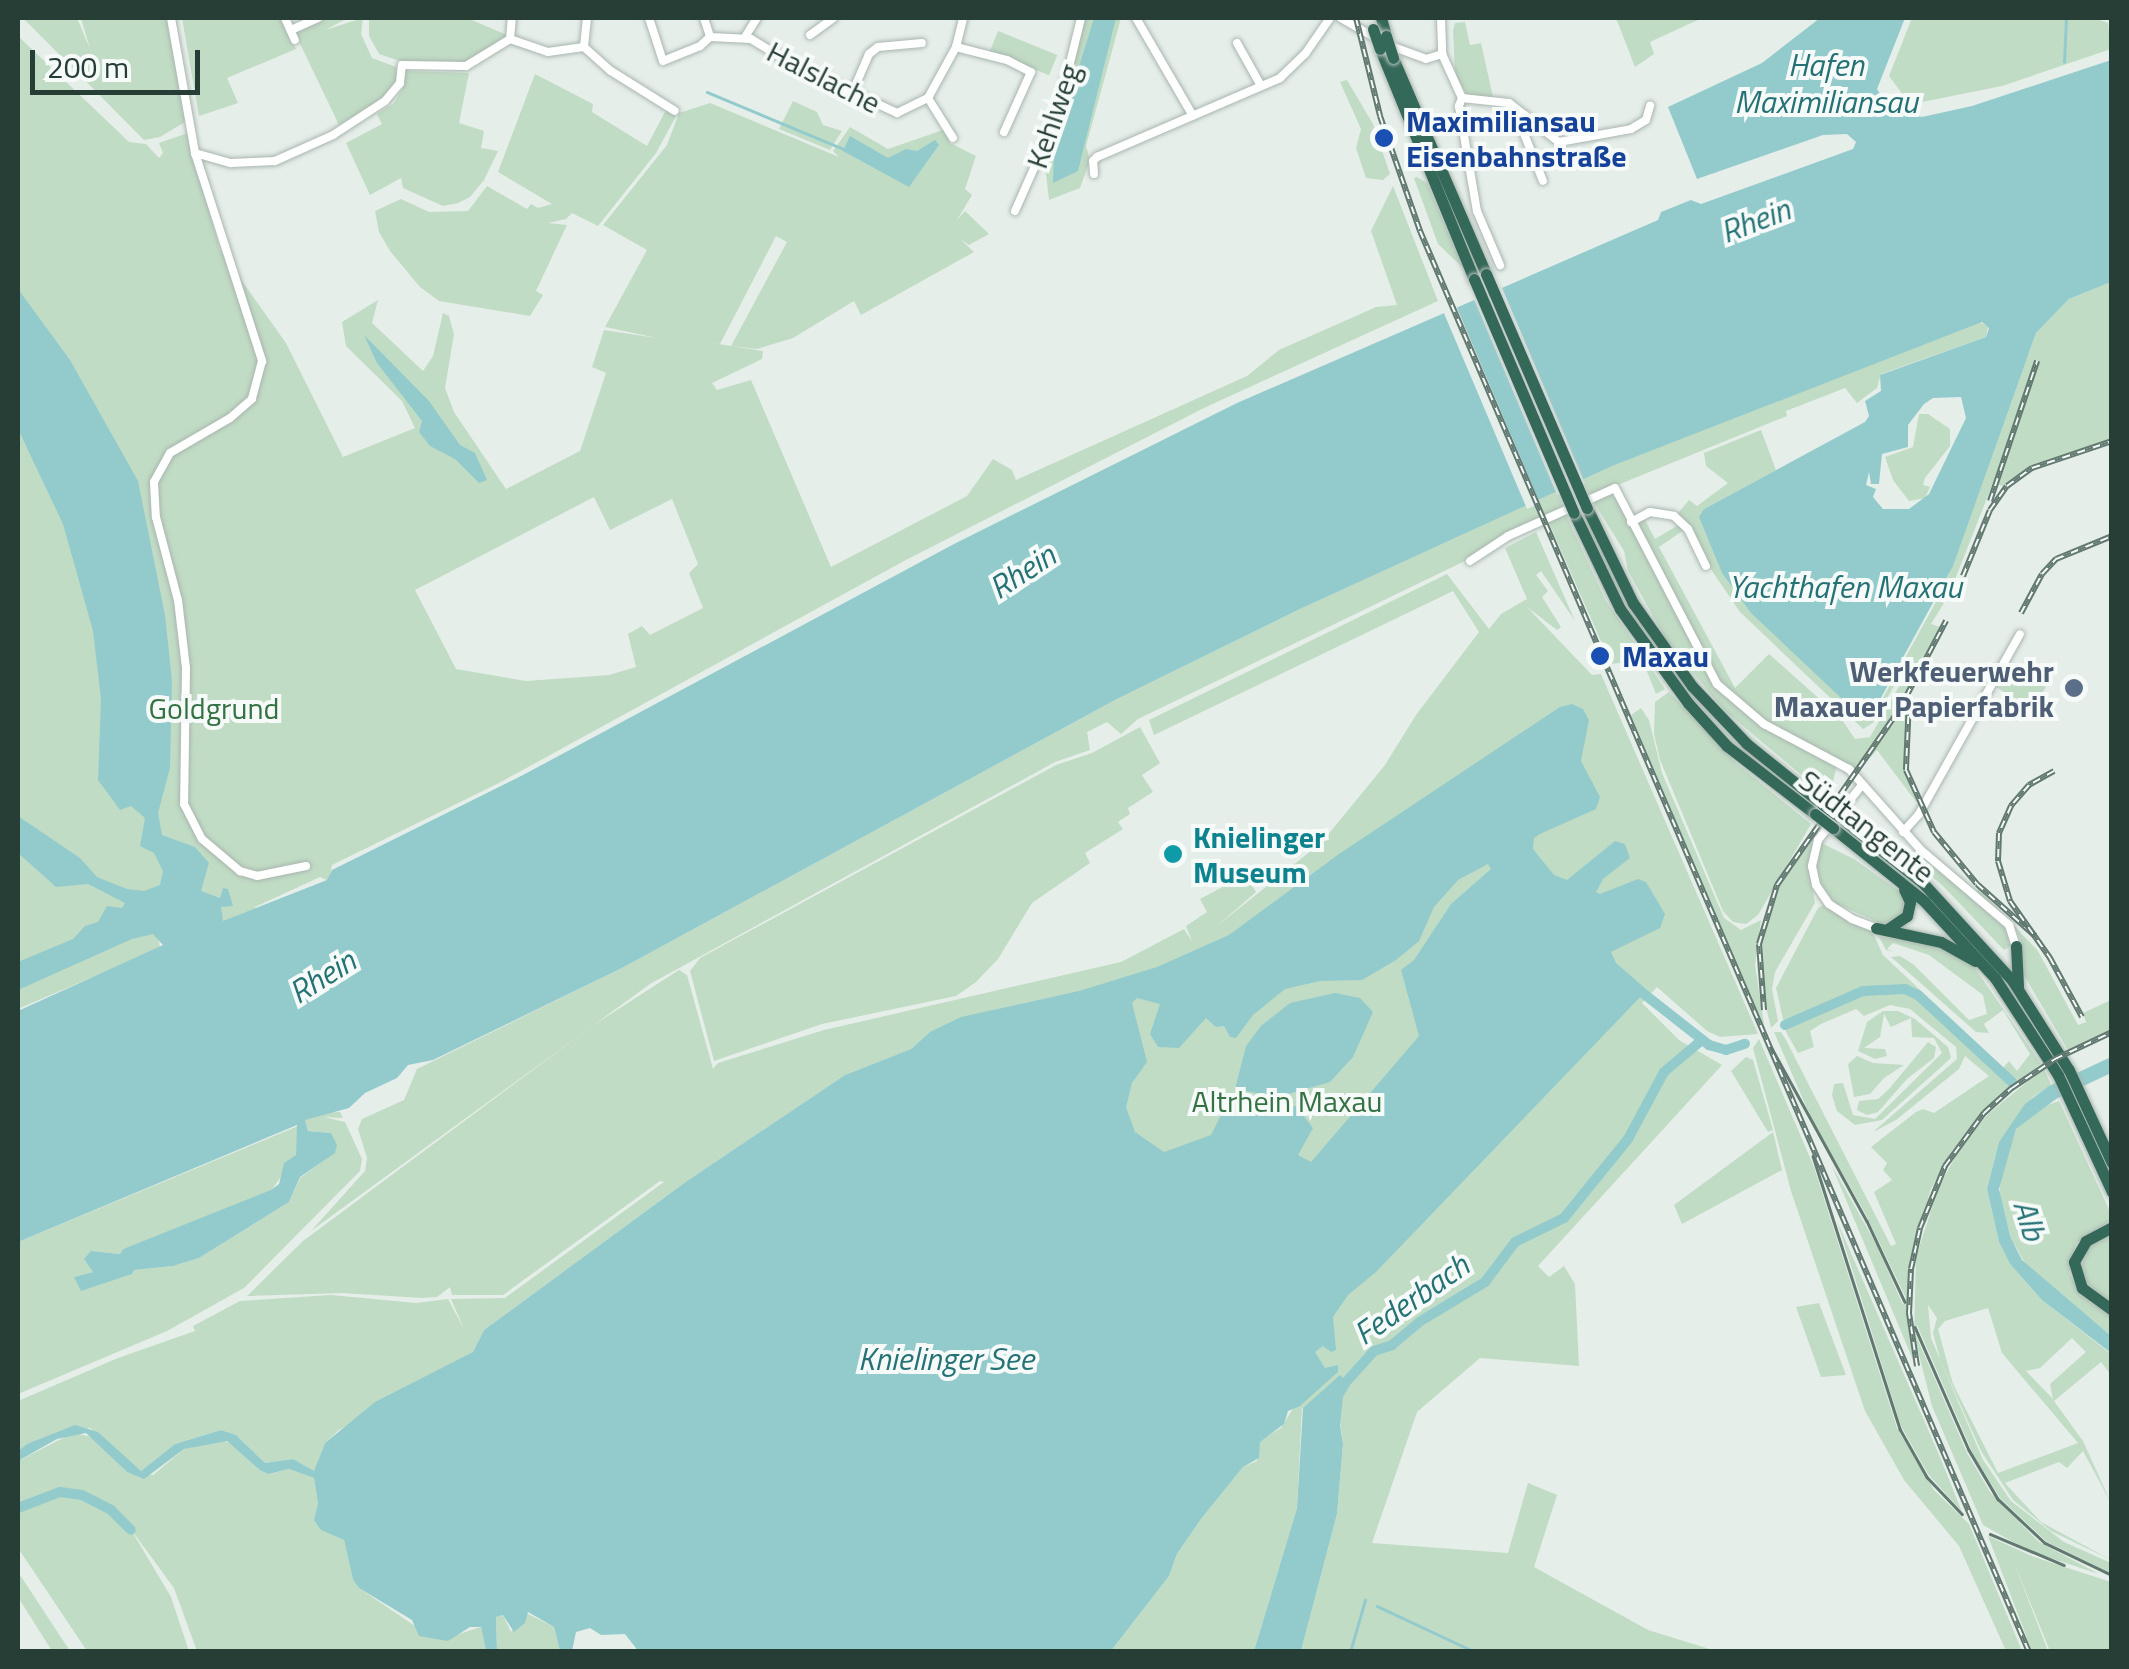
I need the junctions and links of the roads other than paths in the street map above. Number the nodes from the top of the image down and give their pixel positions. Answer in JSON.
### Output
{"nodes":[{"id":1,"x":171,"y":18,"type":"edge"},
{"id":2,"x":286,"y":18,"type":"edge"},
{"id":3,"x":318,"y":18,"type":"edge"},
{"id":4,"x":512,"y":18,"type":"edge"},
{"id":5,"x":587,"y":18,"type":"edge"},
{"id":6,"x":648,"y":18,"type":"edge"},
{"id":7,"x":704,"y":18,"type":"edge"},
{"id":8,"x":756,"y":18,"type":"edge"},
{"id":9,"x":832,"y":18,"type":"edge"},
{"id":10,"x":963,"y":18,"type":"edge"},
{"id":11,"x":1081,"y":18,"type":"edge"},
{"id":12,"x":1136,"y":18,"type":"edge"},
{"id":13,"x":1330,"y":18,"type":"edge"},
{"id":14,"x":1341,"y":18,"type":"edge"},
{"id":15,"x":1441,"y":18,"type":"edge"},
{"id":16,"x":1375,"y":21,"type":"edge"},
{"id":17,"x":810,"y":35,"type":"dead end"},
{"id":18,"x":710,"y":37,"type":"junction"},
{"id":19,"x":745,"y":37,"type":"junction"},
{"id":20,"x":510,"y":39,"type":"junction"},
{"id":21,"x":922,"y":43,"type":"dead end"},
{"id":22,"x":1237,"y":43,"type":"dead end"},
{"id":23,"x":584,"y":47,"type":"junction"},
{"id":24,"x":956,"y":47,"type":"junction"},
{"id":25,"x":1442,"y":54,"type":"junction"},
{"id":26,"x":1261,"y":86,"type":"junction"},
{"id":27,"x":853,"y":91,"type":"junction"},
{"id":28,"x":928,"y":98,"type":"junction"},
{"id":29,"x":1462,"y":98,"type":"junction"},
{"id":30,"x":1650,"y":106,"type":"dead end"},
{"id":31,"x":676,"y":111,"type":"dead end"},
{"id":32,"x":1524,"y":115,"type":"junction"},
{"id":33,"x":1193,"y":116,"type":"junction"},
{"id":34,"x":1004,"y":132,"type":"dead end"},
{"id":35,"x":953,"y":138,"type":"dead end"},
{"id":36,"x":1421,"y":138,"type":"junction"},
{"id":37,"x":195,"y":154,"type":"junction"},
{"id":38,"x":1094,"y":174,"type":"dead end"},
{"id":39,"x":1543,"y":181,"type":"dead end"},
{"id":40,"x":1014,"y":212,"type":"dead end"},
{"id":41,"x":1500,"y":265,"type":"dead end"},
{"id":42,"x":1631,"y":522,"type":"junction"},
{"id":43,"x":1470,"y":561,"type":"dead end"},
{"id":44,"x":1706,"y":566,"type":"dead end"},
{"id":45,"x":2020,"y":634,"type":"dead end"},
{"id":46,"x":1862,"y":785,"type":"junction"},
{"id":47,"x":1837,"y":822,"type":"junction"},
{"id":48,"x":1903,"y":832,"type":"junction"},
{"id":49,"x":306,"y":866,"type":"dead end"},
{"id":50,"x":1893,"y":874,"type":"junction"},
{"id":51,"x":1881,"y":929,"type":"junction"},
{"id":52,"x":2016,"y":946,"type":"junction"},
{"id":53,"x":1989,"y":952,"type":"junction"},
{"id":54,"x":1995,"y":978,"type":"junction"},
{"id":55,"x":2019,"y":990,"type":"junction"},
{"id":56,"x":2063,"y":1072,"type":"junction"},
{"id":57,"x":2077,"y":1099,"type":"junction"},
{"id":58,"x":2110,"y":1158,"type":"edge"},
{"id":59,"x":2112,"y":1192,"type":"edge"},
{"id":60,"x":2112,"y":1226,"type":"edge"},
{"id":61,"x":2110,"y":1310,"type":"edge"}],
"edges":[{"from":1,"to":37,"type":"street"},
{"from":2,"to":3,"type":"street"},
{"from":4,"to":20,"type":"street"},
{"from":5,"to":23,"type":"street"},
{"from":6,"to":18,"type":"street"},
{"from":7,"to":18,"type":"street"},
{"from":8,"to":19,"type":"street"},
{"from":9,"to":17,"type":"street"},
{"from":10,"to":24,"type":"street","name":"Halslache"},
{"from":11,"to":40,"type":"street","name":"Kehlweg"},
{"from":12,"to":33,"type":"street"},
{"from":13,"to":26,"type":"street"},
{"from":14,"to":25,"type":"street"},
{"from":15,"to":25,"type":"street"},
{"from":16,"to":36,"type":"highway","bridge":true},
{"from":16,"to":36,"type":"highway","bridge":true},
{"from":18,"to":19,"type":"street","name":"Halslache"},
{"from":19,"to":27,"type":"street","name":"Halslache"},
{"from":20,"to":23,"type":"street"},
{"from":20,"to":37,"type":"street"},
{"from":21,"to":27,"type":"street"},
{"from":22,"to":26,"type":"street"},
{"from":23,"to":31,"type":"street"},
{"from":24,"to":28,"type":"street","name":"Halslache"},
{"from":24,"to":34,"type":"street"},
{"from":25,"to":29,"type":"street"},
{"from":26,"to":33,"type":"street"},
{"from":27,"to":28,"type":"street","name":"Halslache"},
{"from":28,"to":35,"type":"street"},
{"from":29,"to":32,"type":"street"},
{"from":29,"to":41,"type":"street"},
{"from":30,"to":32,"type":"street"},
{"from":32,"to":39,"type":"street"},
{"from":33,"to":38,"type":"street"},
{"from":36,"to":47,"type":"highway","name":"Südtangente","bridge":true},
{"from":37,"to":49,"type":"street"},
{"from":42,"to":43,"type":"street"},
{"from":42,"to":44,"type":"street"},
{"from":42,"to":46,"type":"street"},
{"from":45,"to":48,"type":"street"},
{"from":46,"to":48,"type":"street"},
{"from":46,"to":51,"type":"street"},
{"from":47,"to":50,"type":"highway","name":"Südtangente"},
{"from":47,"to":53,"type":"highway","name":"Südtangente"},
{"from":48,"to":52,"type":"street"},
{"from":50,"to":51,"type":"highway"},
{"from":50,"to":54,"type":"highway","name":"Südtangente"},
{"from":51,"to":54,"type":"highway"},
{"from":52,"to":53,"type":"highway"},
{"from":52,"to":55,"type":"highway"},
{"from":53,"to":55,"type":"highway","name":"Südtangente"},
{"from":54,"to":56,"type":"highway","name":"Südtangente"},
{"from":55,"to":56,"type":"highway","name":"Südtangente"},
{"from":56,"to":57,"type":"highway","name":"Südtangente"},
{"from":57,"to":58,"type":"highway","name":"Südtangente"},
{"from":57,"to":59,"type":"highway","name":"Südtangente"},
{"from":60,"to":61,"type":"highway"}]}
